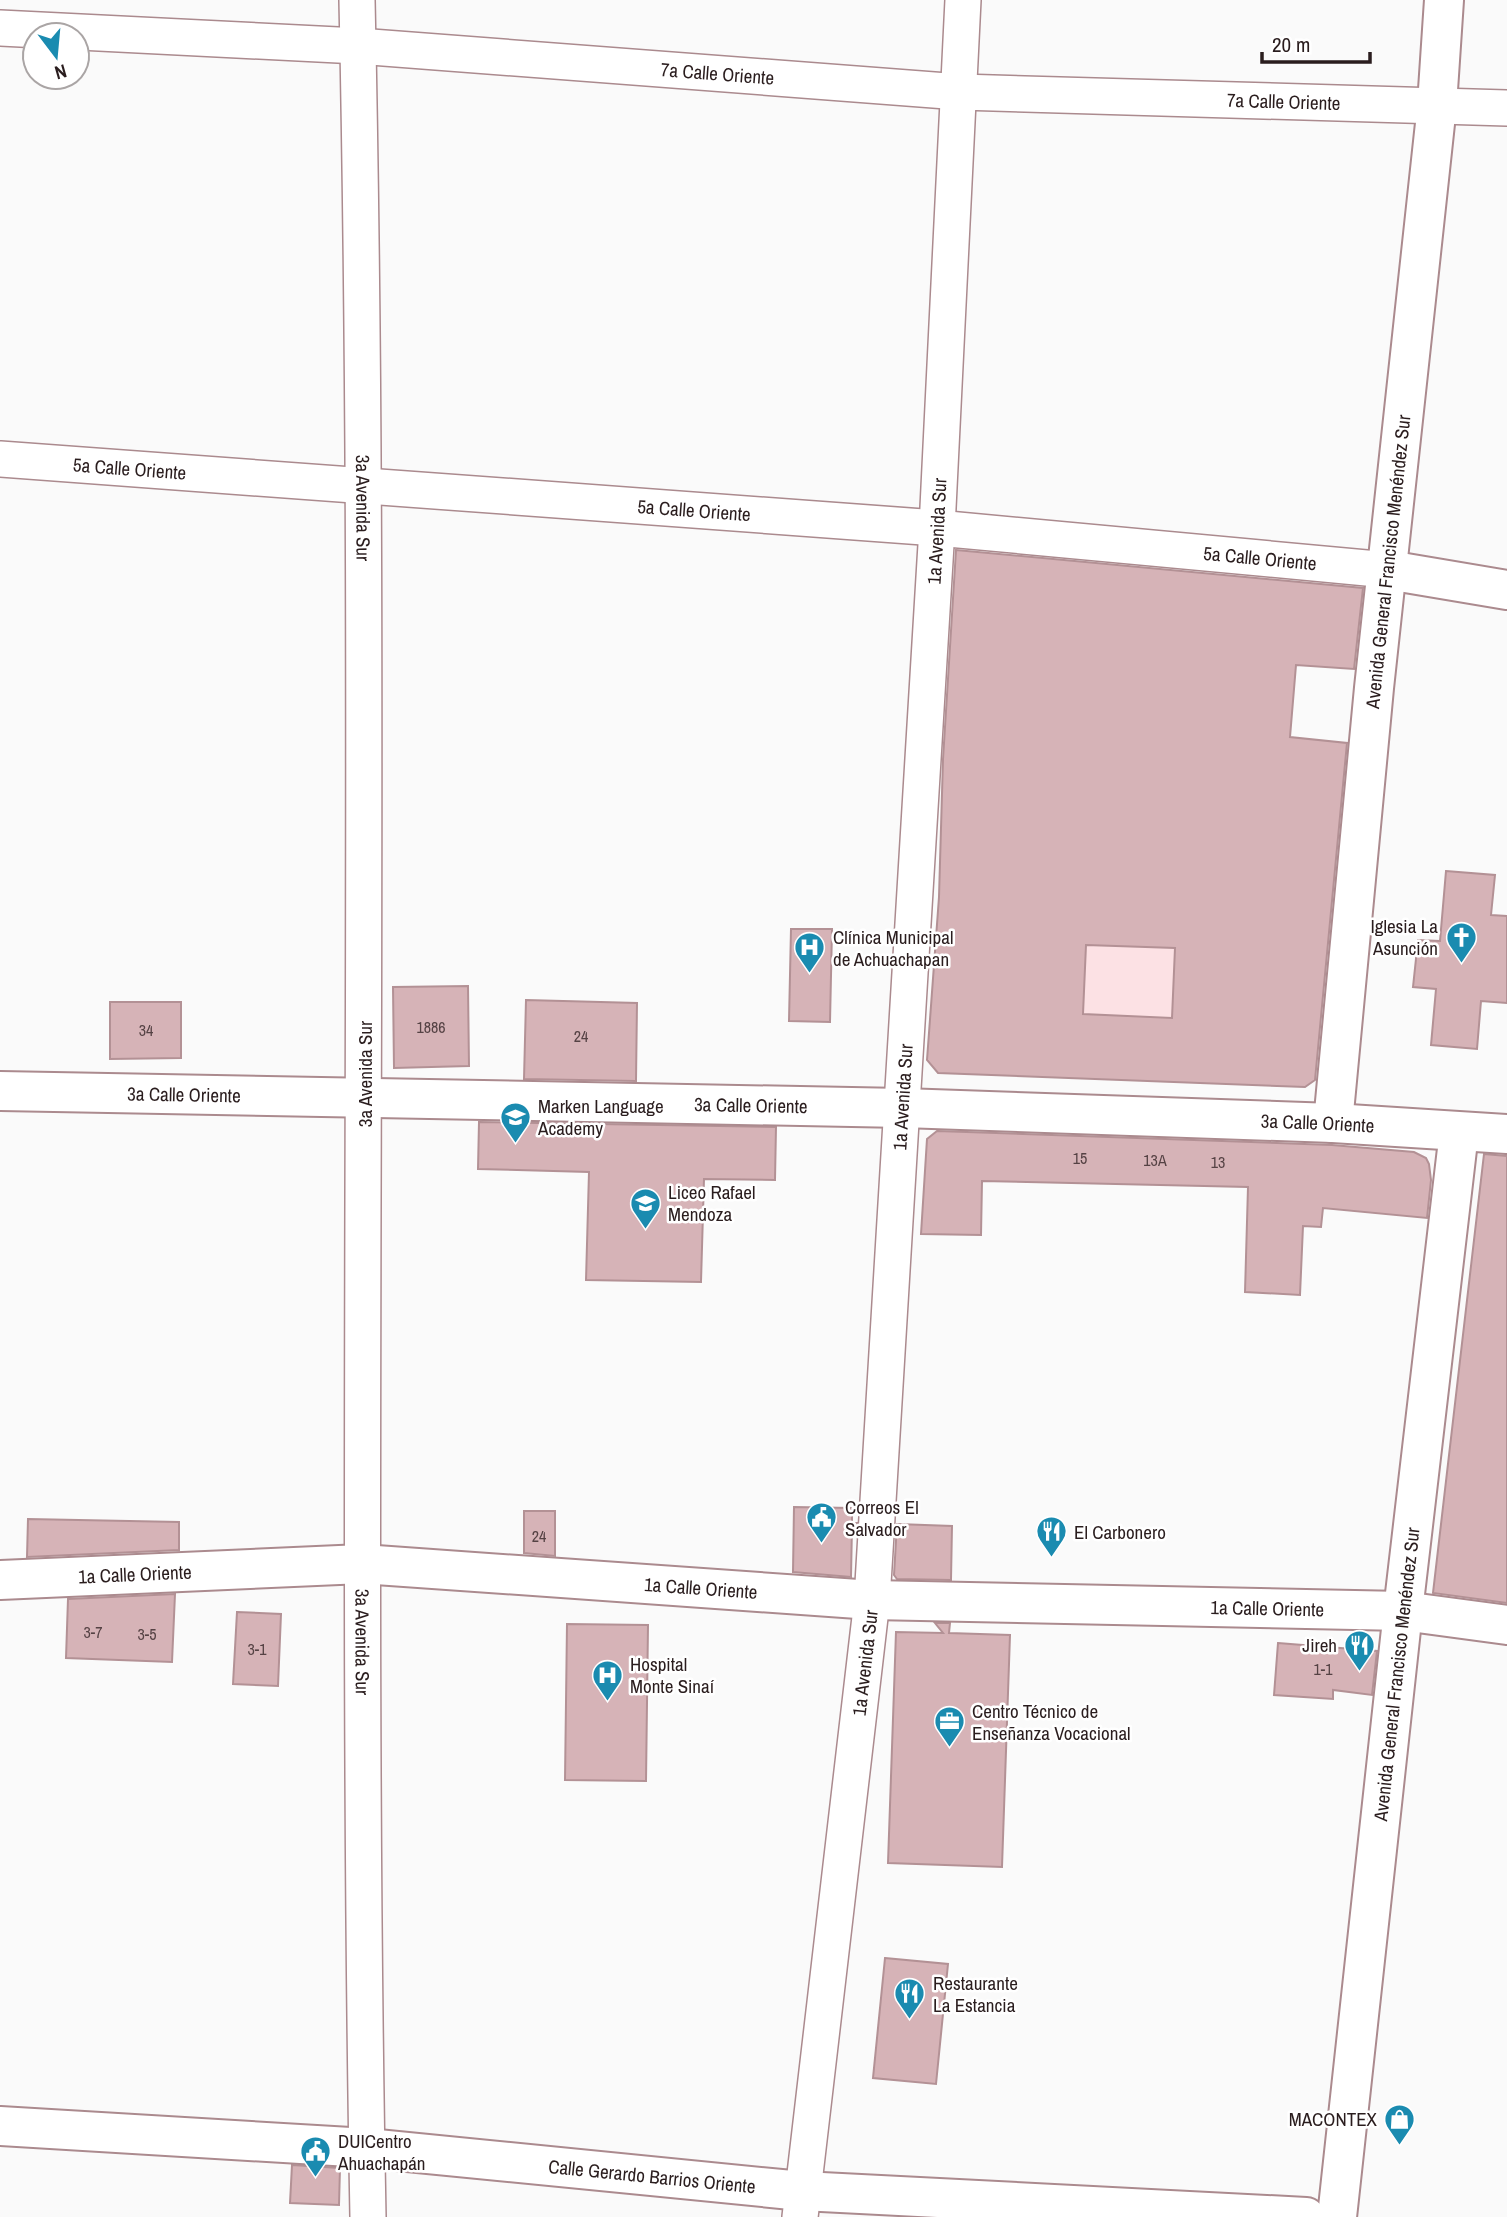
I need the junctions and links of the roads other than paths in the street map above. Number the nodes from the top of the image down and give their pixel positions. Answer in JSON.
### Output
{"nodes":[{"id":1,"x":357,"y":0,"type":"edge"},
{"id":2,"x":963,"y":0,"type":"edge"},
{"id":3,"x":1444,"y":0,"type":"edge"},
{"id":4,"x":0,"y":28,"type":"edge"},
{"id":5,"x":358,"y":46,"type":"junction"},
{"id":6,"x":960,"y":92,"type":"junction"},
{"id":7,"x":1437,"y":105,"type":"junction"},
{"id":8,"x":1507,"y":108,"type":"edge"},
{"id":9,"x":0,"y":460,"type":"edge"},
{"id":10,"x":362,"y":486,"type":"junction"},
{"id":11,"x":937,"y":528,"type":"junction"},
{"id":12,"x":1388,"y":570,"type":"junction"},
{"id":13,"x":1507,"y":590,"type":"edge"},
{"id":14,"x":0,"y":1091,"type":"edge"},
{"id":15,"x":365,"y":1096,"type":"junction"},
{"id":16,"x":903,"y":1108,"type":"junction"},
{"id":17,"x":1333,"y":1123,"type":"junction"},
{"id":18,"x":1459,"y":1132,"type":"junction"},
{"id":19,"x":1507,"y":1134,"type":"edge"},
{"id":20,"x":362,"y":1564,"type":"junction"},
{"id":21,"x":0,"y":1580,"type":"edge"},
{"id":22,"x":872,"y":1600,"type":"junction"},
{"id":23,"x":1403,"y":1611,"type":"junction"},
{"id":24,"x":1507,"y":1625,"type":"edge"},
{"id":25,"x":0,"y":2126,"type":"edge"},
{"id":26,"x":367,"y":2148,"type":"junction"},
{"id":27,"x":801,"y":2204,"type":"edge"},
{"id":28,"x":368,"y":2217,"type":"edge"},
{"id":29,"x":1306,"y":2217,"type":"edge"},
{"id":30,"x":1337,"y":2217,"type":"edge"}],
"edges":[{"from":1,"to":5,"type":"street","name":"3a Avenida Sur"},
{"from":2,"to":6,"type":"street","name":"1a Avenida Sur"},
{"from":3,"to":7,"type":"street","name":"Avenida General Francisco Menéndez Sur"},
{"from":4,"to":5,"type":"street","name":"7a Calle Oriente"},
{"from":5,"to":6,"type":"street","name":"7a Calle Oriente"},
{"from":5,"to":10,"type":"street","name":"3a Avenida Sur"},
{"from":6,"to":7,"type":"street","name":"7a Calle Oriente"},
{"from":6,"to":11,"type":"street","name":"1a Avenida Sur"},
{"from":7,"to":8,"type":"street","name":"7a Calle Oriente"},
{"from":7,"to":12,"type":"street","name":"Avenida General Francisco Menéndez Sur"},
{"from":9,"to":10,"type":"street","name":"5a Calle Oriente"},
{"from":10,"to":11,"type":"street","name":"5a Calle Oriente"},
{"from":10,"to":15,"type":"street","name":"3a Avenida Sur"},
{"from":11,"to":12,"type":"street","name":"5a Calle Oriente"},
{"from":11,"to":16,"type":"street","name":"1a Avenida Sur"},
{"from":12,"to":13,"type":"street"},
{"from":12,"to":17,"type":"street","name":"Avenida General Francisco Menéndez Sur"},
{"from":14,"to":15,"type":"street","name":"3a Calle Oriente"},
{"from":15,"to":16,"type":"street","name":"3a Calle Oriente"},
{"from":15,"to":20,"type":"street","name":"3a Avenida Sur"},
{"from":16,"to":17,"type":"street","name":"3a Calle Oriente"},
{"from":16,"to":22,"type":"street","name":"1a Avenida Sur"},
{"from":17,"to":18,"type":"street","name":"3a Calle Oriente"},
{"from":18,"to":19,"type":"street","name":"3a Calle Oriente"},
{"from":18,"to":23,"type":"street","name":"Avenida General Francisco Menéndez Sur"},
{"from":20,"to":21,"type":"street","name":"1a Calle Oriente"},
{"from":20,"to":22,"type":"street","name":"1a Calle Oriente"},
{"from":20,"to":26,"type":"street","name":"3a Avenida Sur"},
{"from":22,"to":23,"type":"street","name":"1a Calle Oriente"},
{"from":22,"to":27,"type":"street","name":"1a Avenida Sur"},
{"from":23,"to":24,"type":"street","name":"1a Calle Oriente"},
{"from":23,"to":30,"type":"street","name":"Avenida General Francisco Menéndez Sur"},
{"from":25,"to":26,"type":"street","name":"Calle Gerardo Barrios Oriente"},
{"from":26,"to":27,"type":"street","name":"Calle Gerardo Barrios Oriente"},
{"from":26,"to":28,"type":"street","name":"3a Avenida Sur"},
{"from":27,"to":29,"type":"street","name":"Calle Gerardo Barrios Oriente"}]}
